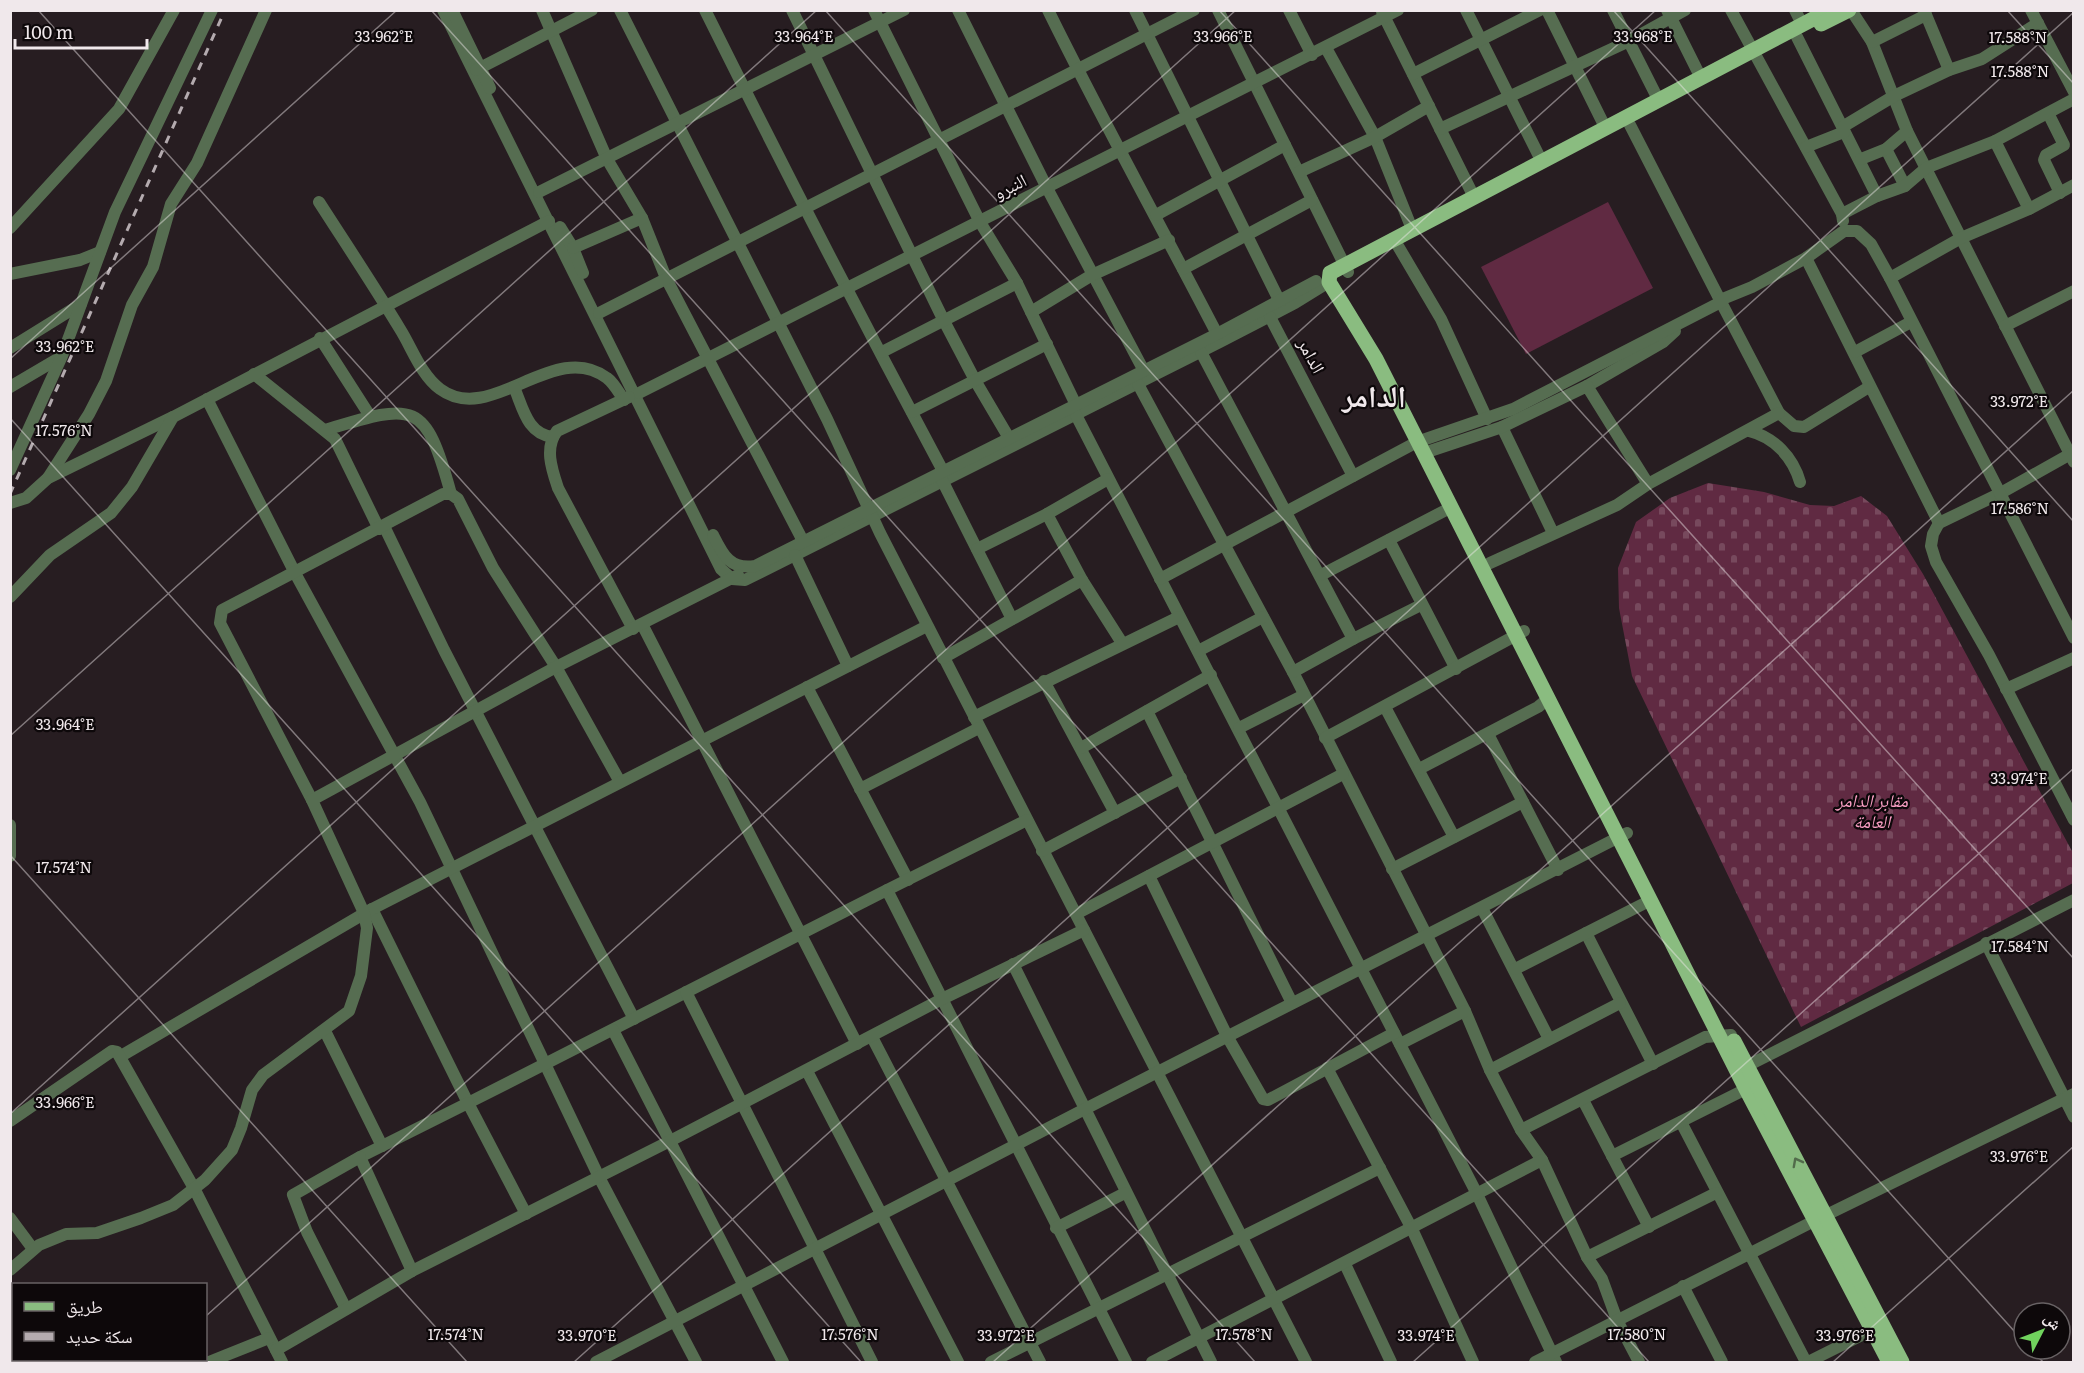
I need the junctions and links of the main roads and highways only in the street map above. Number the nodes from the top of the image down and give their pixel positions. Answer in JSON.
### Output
{"nodes":[{"id":1,"x":1830,"y":10,"type":"edge"},
{"id":2,"x":1850,"y":10,"type":"edge"},
{"id":3,"x":1798,"y":24,"type":"edge"},
{"id":4,"x":1756,"y":54,"type":"junction"},
{"id":5,"x":1338,"y":273,"type":"junction"},
{"id":6,"x":1425,"y":446,"type":"junction"},
{"id":7,"x":1520,"y":633,"type":"junction"},
{"id":8,"x":1623,"y":835,"type":"junction"},
{"id":9,"x":1726,"y":1036,"type":"junction"},
{"id":10,"x":1819,"y":1218,"type":"junction"},
{"id":11,"x":1889,"y":1362,"type":"edge"},
{"id":12,"x":1902,"y":1362,"type":"edge"}],
"edges":[{"from":1,"to":3,"type":"main road"},
{"from":2,"to":3,"type":"main road"},
{"from":3,"to":4,"type":"main road"},
{"from":4,"to":5,"type":"main road"},
{"from":4,"to":5,"type":"main road"},
{"from":5,"to":6,"type":"main road"},
{"from":6,"to":7,"type":"main road"},
{"from":6,"to":7,"type":"main road"},
{"from":7,"to":8,"type":"main road"},
{"from":7,"to":8,"type":"main road"},
{"from":8,"to":9,"type":"main road"},
{"from":8,"to":9,"type":"main road"},
{"from":10,"to":9,"type":"main road","one_way":true},
{"from":9,"to":10,"type":"main road"},
{"from":10,"to":11,"type":"main road"},
{"from":10,"to":12,"type":"main road"}]}
